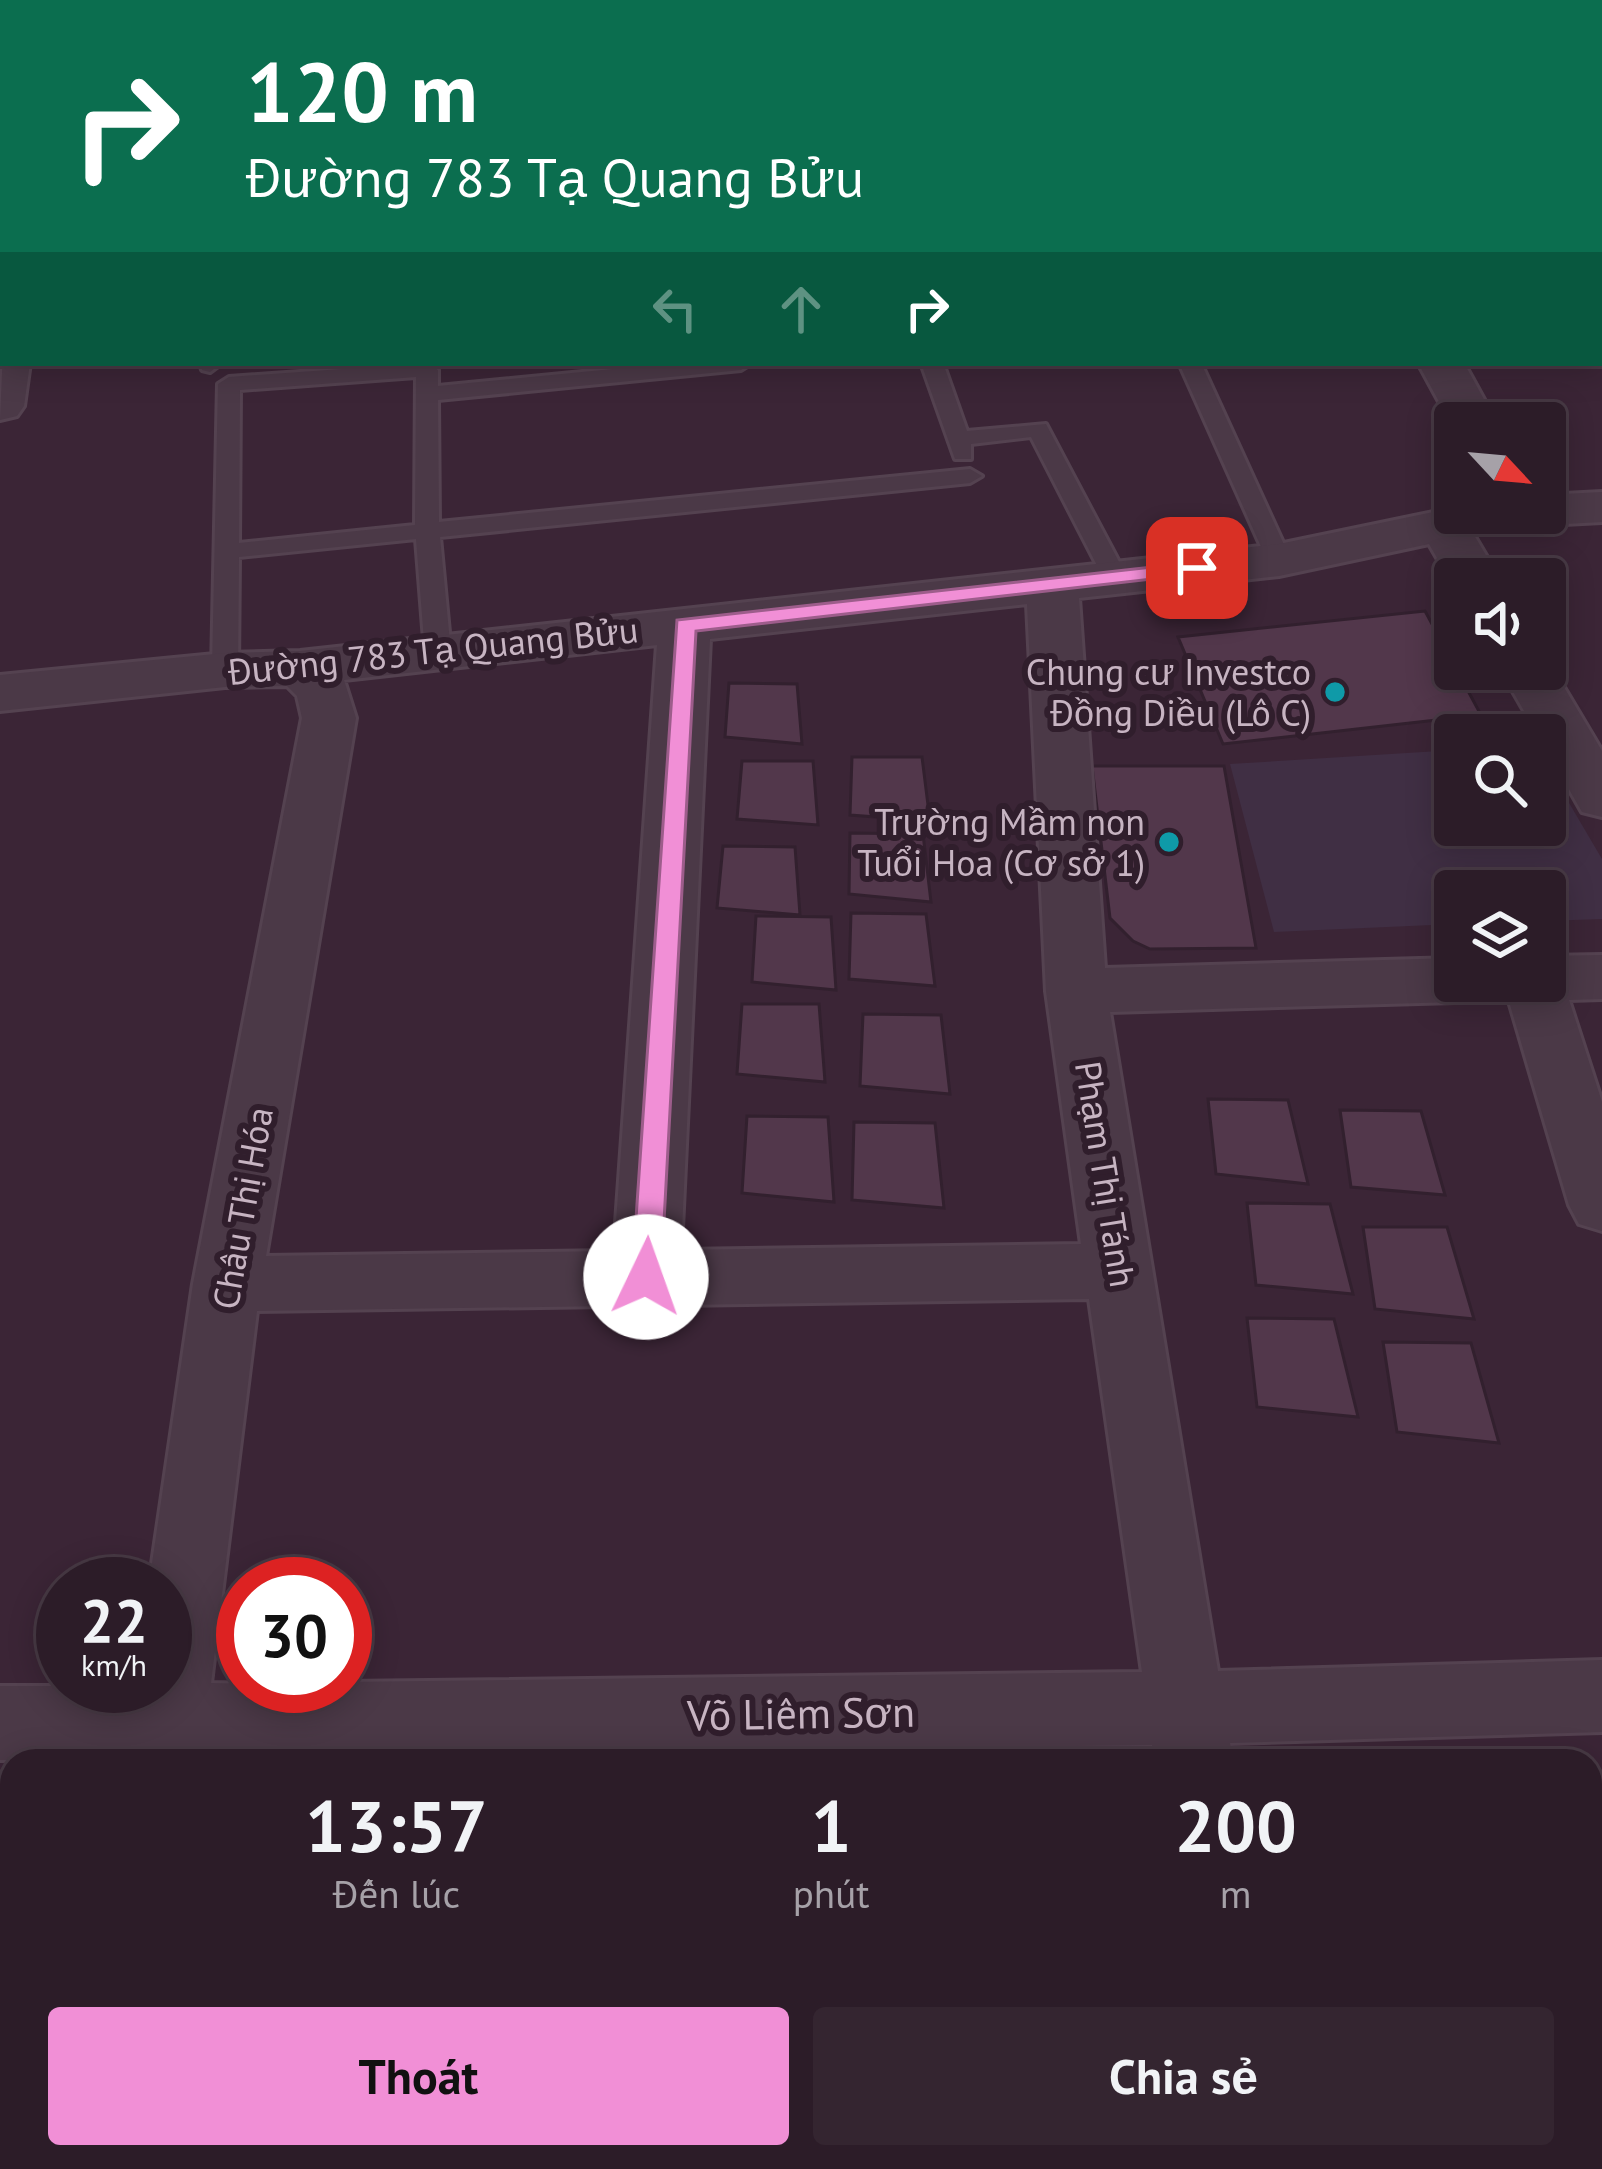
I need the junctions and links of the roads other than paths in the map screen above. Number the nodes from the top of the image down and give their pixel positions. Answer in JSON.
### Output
{"nodes":[{"id":1,"x":7,"y":366,"type":"edge"},
{"id":2,"x":669,"y":366,"type":"edge"},
{"id":3,"x":933,"y":366,"type":"edge"},
{"id":4,"x":1191,"y":366,"type":"edge"},
{"id":5,"x":1443,"y":366,"type":"edge"},
{"id":6,"x":427,"y":376,"type":"edge"},
{"id":7,"x":1462,"y":402,"type":"edge"},
{"id":8,"x":0,"y":406,"type":"edge"},
{"id":9,"x":958,"y":439,"type":"junction"},
{"id":10,"x":1602,"y":507,"type":"edge"},
{"id":11,"x":1566,"y":509,"type":"edge"},
{"id":12,"x":1434,"y":527,"type":"edge"},
{"id":13,"x":427,"y":530,"type":"junction"},
{"id":14,"x":228,"y":550,"type":"junction"},
{"id":15,"x":1279,"y":560,"type":"junction"},
{"id":16,"x":1115,"y":578,"type":"junction"},
{"id":17,"x":1052,"y":584,"type":"junction"},
{"id":18,"x":685,"y":625,"type":"junction"},
{"id":19,"x":438,"y":652,"type":"junction"},
{"id":20,"x":300,"y":668,"type":"junction"},
{"id":21,"x":225,"y":670,"type":"junction"},
{"id":22,"x":1539,"y":690,"type":"edge"},
{"id":23,"x":0,"y":693,"type":"edge"},
{"id":24,"x":1602,"y":798,"type":"edge"},
{"id":25,"x":1602,"y":977,"type":"edge"},
{"id":26,"x":1566,"y":978,"type":"edge"},
{"id":27,"x":1434,"y":981,"type":"edge"},
{"id":28,"x":1076,"y":991,"type":"junction"},
{"id":29,"x":1539,"y":1002,"type":"edge"},
{"id":30,"x":1602,"y":1205,"type":"edge"},
{"id":31,"x":1122,"y":1271,"type":"junction"},
{"id":32,"x":646,"y":1277,"type":"junction"},
{"id":33,"x":227,"y":1284,"type":"junction"},
{"id":34,"x":1602,"y":1696,"type":"edge"},
{"id":35,"x":0,"y":1723,"type":"edge"},
{"id":36,"x":1191,"y":1734,"type":"edge"},
{"id":37,"x":673,"y":1738,"type":"edge"},
{"id":38,"x":166,"y":1742,"type":"edge"}],
"edges":[{"from":1,"to":8,"type":"street"},
{"from":2,"to":6,"type":"lane"},
{"from":3,"to":9,"type":"lane"},
{"from":4,"to":15,"type":"lane"},
{"from":5,"to":7,"type":"street"},
{"from":6,"to":13,"type":"lane"},
{"from":6,"to":14,"type":"lane"},
{"from":9,"to":13,"type":"lane"},
{"from":9,"to":16,"type":"lane"},
{"from":10,"to":11,"type":"street"},
{"from":12,"to":15,"type":"street","name":"Đường 783 Tạ Quang Bửu"},
{"from":13,"to":14,"type":"lane"},
{"from":13,"to":19,"type":"lane"},
{"from":14,"to":21,"type":"lane"},
{"from":15,"to":16,"type":"street","name":"Đường 783 Tạ Quang Bửu"},
{"from":16,"to":17,"type":"street","name":"Đường 783 Tạ Quang Bửu"},
{"from":17,"to":18,"type":"street","name":"Đường 783 Tạ Quang Bửu"},
{"from":17,"to":28,"type":"street","name":"Phạm Thị Tánh"},
{"from":18,"to":19,"type":"street","name":"Đường 783 Tạ Quang Bửu"},
{"from":18,"to":32,"type":"street"},
{"from":19,"to":20,"type":"street","name":"Đường 783 Tạ Quang Bửu"},
{"from":20,"to":21,"type":"street","name":"Đường 783 Tạ Quang Bửu"},
{"from":20,"to":33,"type":"street","name":"Châu Thị Hóa"},
{"from":21,"to":23,"type":"street","name":"Đường 783 Tạ Quang Bửu"},
{"from":22,"to":24,"type":"street"},
{"from":25,"to":26,"type":"street"},
{"from":27,"to":28,"type":"street"},
{"from":28,"to":31,"type":"street","name":"Phạm Thị Tánh"},
{"from":29,"to":30,"type":"street"},
{"from":31,"to":32,"type":"street"},
{"from":31,"to":36,"type":"street","name":"Phạm Thị Tánh"},
{"from":32,"to":33,"type":"street"},
{"from":33,"to":38,"type":"street","name":"Châu Thị Hóa"},
{"from":34,"to":36,"type":"street","name":"Võ Liêm Sơn"},
{"from":35,"to":38,"type":"street","name":"Võ Liêm Sơn"},
{"from":36,"to":37,"type":"street","name":"Võ Liêm Sơn"},
{"from":37,"to":38,"type":"street","name":"Võ Liêm Sơn"}]}
